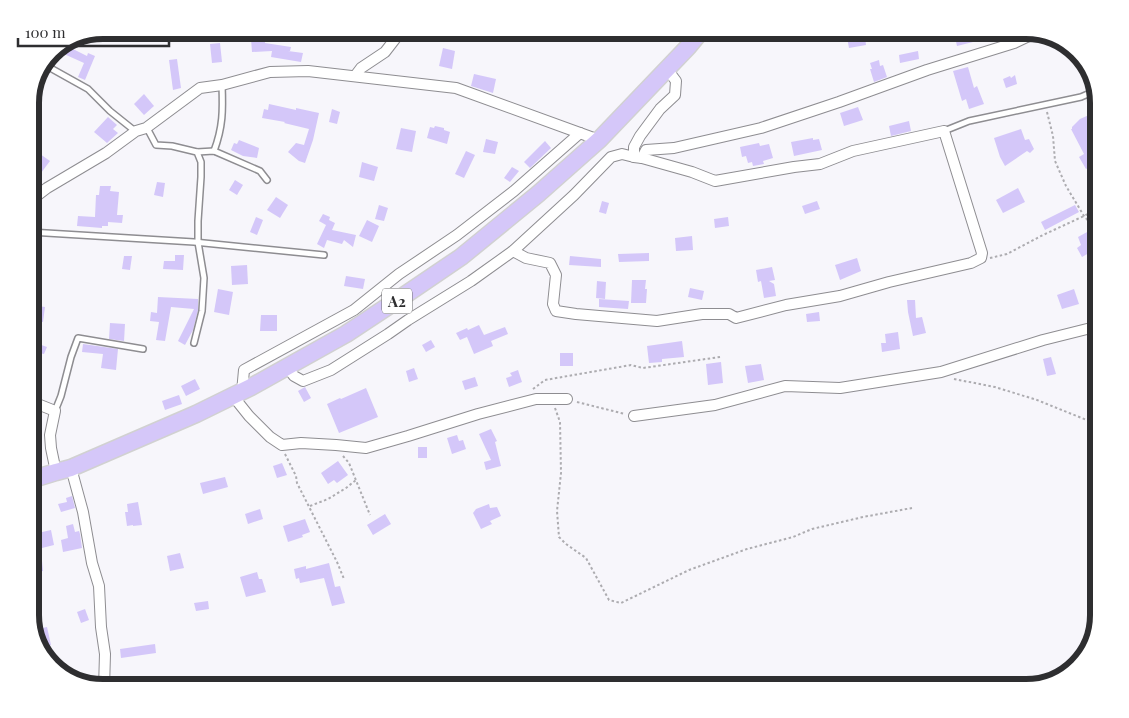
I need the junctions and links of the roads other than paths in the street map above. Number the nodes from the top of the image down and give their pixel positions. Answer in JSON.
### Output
{"nodes":[{"id":1,"x":395,"y":39,"type":"edge"},
{"id":2,"x":695,"y":39,"type":"edge"},
{"id":3,"x":1022,"y":39,"type":"edge"},
{"id":4,"x":49,"y":68,"type":"edge"},
{"id":5,"x":667,"y":69,"type":"junction"},
{"id":6,"x":355,"y":76,"type":"junction"},
{"id":7,"x":222,"y":85,"type":"junction"},
{"id":8,"x":1090,"y":93,"type":"edge"},
{"id":9,"x":146,"y":128,"type":"junction"},
{"id":10,"x":136,"y":131,"type":"junction"},
{"id":11,"x":944,"y":131,"type":"junction"},
{"id":12,"x":580,"y":133,"type":"junction"},
{"id":13,"x":599,"y":140,"type":"junction"},
{"id":14,"x":214,"y":151,"type":"junction"},
{"id":15,"x":197,"y":152,"type":"junction"},
{"id":16,"x":638,"y":157,"type":"junction"},
{"id":17,"x":267,"y":180,"type":"dead end"},
{"id":18,"x":39,"y":194,"type":"edge"},
{"id":19,"x":39,"y":232,"type":"edge"},
{"id":20,"x":198,"y":242,"type":"junction"},
{"id":21,"x":513,"y":251,"type":"junction"},
{"id":22,"x":324,"y":255,"type":"dead end"},
{"id":23,"x":1090,"y":328,"type":"edge"},
{"id":24,"x":194,"y":343,"type":"dead end"},
{"id":25,"x":143,"y":349,"type":"dead end"},
{"id":26,"x":287,"y":367,"type":"junction"},
{"id":27,"x":237,"y":394,"type":"junction"},
{"id":28,"x":567,"y":399,"type":"road end"},
{"id":29,"x":39,"y":405,"type":"edge"},
{"id":30,"x":55,"y":411,"type":"junction"},
{"id":31,"x":634,"y":416,"type":"road end"},
{"id":32,"x":64,"y":470,"type":"junction"},
{"id":33,"x":39,"y":477,"type":"edge"},
{"id":34,"x":104,"y":679,"type":"edge"}],
"edges":[{"from":1,"to":6,"type":"street"},
{"from":2,"to":5,"type":"main road","number":"A2"},
{"from":3,"to":16,"type":"street"},
{"from":4,"to":10,"type":"lane"},
{"from":5,"to":13,"type":"main road","number":"A2"},
{"from":5,"to":16,"type":"street"},
{"from":6,"to":7,"type":"street"},
{"from":6,"to":12,"type":"street"},
{"from":7,"to":9,"type":"street"},
{"from":7,"to":14,"type":"lane"},
{"from":8,"to":11,"type":"lane"},
{"from":9,"to":10,"type":"street"},
{"from":9,"to":15,"type":"lane"},
{"from":10,"to":18,"type":"street"},
{"from":11,"to":16,"type":"street"},
{"from":11,"to":21,"type":"street"},
{"from":12,"to":13,"type":"street"},
{"from":12,"to":27,"type":"street"},
{"from":13,"to":26,"type":"main road","number":"A2"},
{"from":14,"to":15,"type":"lane"},
{"from":14,"to":17,"type":"lane"},
{"from":15,"to":20,"type":"lane"},
{"from":16,"to":21,"type":"street"},
{"from":19,"to":20,"type":"lane"},
{"from":20,"to":22,"type":"lane"},
{"from":20,"to":24,"type":"lane"},
{"from":21,"to":26,"type":"street"},
{"from":23,"to":31,"type":"street"},
{"from":25,"to":30,"type":"lane"},
{"from":26,"to":27,"type":"main road","number":"A2"},
{"from":27,"to":28,"type":"street"},
{"from":27,"to":32,"type":"main road","number":"A2"},
{"from":29,"to":30,"type":"street"},
{"from":30,"to":32,"type":"street"},
{"from":32,"to":33,"type":"main road","number":"A2"},
{"from":32,"to":34,"type":"street"}]}
